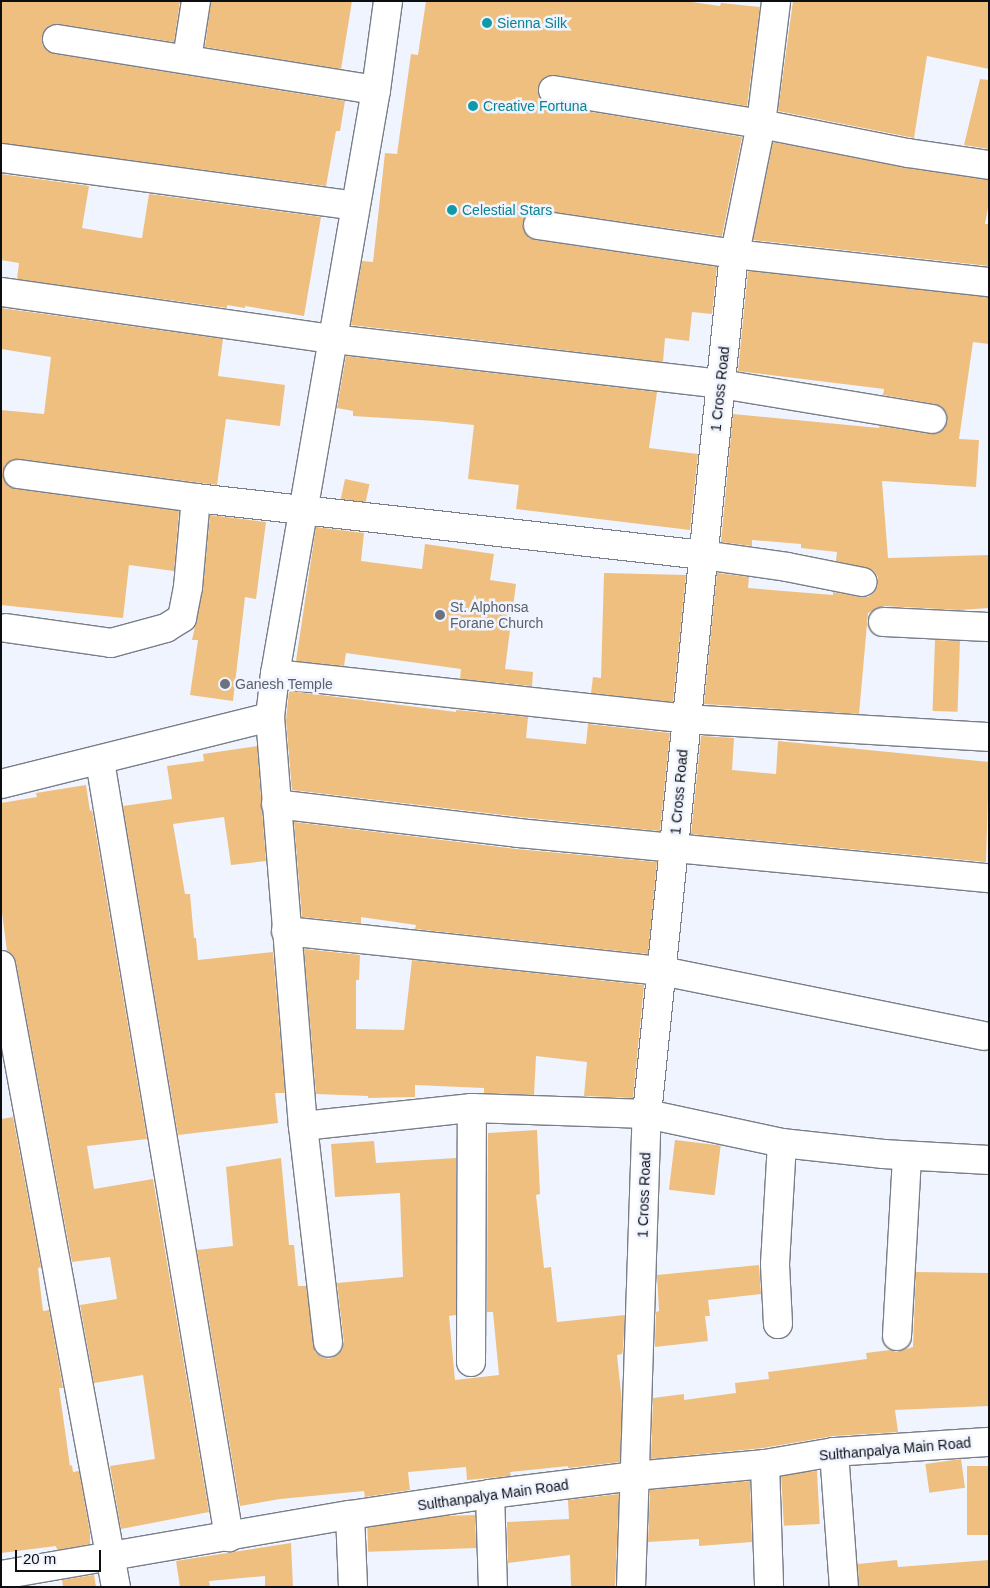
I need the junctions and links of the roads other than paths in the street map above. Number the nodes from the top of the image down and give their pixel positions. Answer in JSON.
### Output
{"nodes":[{"id":1,"x":196,"y":1,"type":"edge"},
{"id":2,"x":388,"y":1,"type":"edge"},
{"id":3,"x":776,"y":1,"type":"edge"},
{"id":4,"x":57,"y":39,"type":"dead end"},
{"id":5,"x":187,"y":59,"type":"junction"},
{"id":6,"x":376,"y":90,"type":"junction"},
{"id":7,"x":553,"y":90,"type":"dead end"},
{"id":8,"x":761,"y":124,"type":"junction"},
{"id":9,"x":1,"y":158,"type":"edge"},
{"id":10,"x":989,"y":165,"type":"edge"},
{"id":11,"x":355,"y":206,"type":"junction"},
{"id":12,"x":538,"y":225,"type":"dead end"},
{"id":13,"x":734,"y":254,"type":"junction"},
{"id":14,"x":989,"y":282,"type":"edge"},
{"id":15,"x":1,"y":292,"type":"edge"},
{"id":16,"x":333,"y":339,"type":"junction"},
{"id":17,"x":721,"y":384,"type":"junction"},
{"id":18,"x":932,"y":419,"type":"dead end"},
{"id":19,"x":18,"y":474,"type":"dead end"},
{"id":20,"x":196,"y":498,"type":"junction"},
{"id":21,"x":303,"y":509,"type":"junction"},
{"id":22,"x":703,"y":555,"type":"junction"},
{"id":23,"x":863,"y":582,"type":"dead end"},
{"id":24,"x":883,"y":622,"type":"dead end"},
{"id":25,"x":989,"y":627,"type":"edge"},
{"id":26,"x":6,"y":628,"type":"dead end"},
{"id":27,"x":275,"y":674,"type":"junction"},
{"id":28,"x":270,"y":717,"type":"junction"},
{"id":29,"x":686,"y":718,"type":"junction"},
{"id":30,"x":989,"y":737,"type":"edge"},
{"id":31,"x":100,"y":761,"type":"junction"},
{"id":32,"x":1,"y":784,"type":"edge"},
{"id":33,"x":276,"y":804,"type":"junction"},
{"id":34,"x":674,"y":847,"type":"junction"},
{"id":35,"x":989,"y":878,"type":"edge"},
{"id":36,"x":286,"y":931,"type":"junction"},
{"id":37,"x":1,"y":965,"type":"edge"},
{"id":38,"x":662,"y":971,"type":"junction"},
{"id":39,"x":983,"y":1036,"type":"dead end"},
{"id":40,"x":472,"y":1108,"type":"junction"},
{"id":41,"x":647,"y":1114,"type":"junction"},
{"id":42,"x":303,"y":1126,"type":"junction"},
{"id":43,"x":782,"y":1143,"type":"junction"},
{"id":44,"x":907,"y":1156,"type":"junction"},
{"id":45,"x":989,"y":1160,"type":"edge"},
{"id":46,"x":778,"y":1324,"type":"dead end"},
{"id":47,"x":897,"y":1336,"type":"dead end"},
{"id":48,"x":328,"y":1343,"type":"dead end"},
{"id":49,"x":472,"y":1362,"type":"dead end"},
{"id":50,"x":989,"y":1442,"type":"edge"},
{"id":51,"x":834,"y":1452,"type":"junction"},
{"id":52,"x":765,"y":1464,"type":"junction"},
{"id":53,"x":634,"y":1476,"type":"junction"},
{"id":54,"x":490,"y":1494,"type":"junction"},
{"id":55,"x":350,"y":1515,"type":"junction"},
{"id":56,"x":229,"y":1537,"type":"junction"},
{"id":57,"x":110,"y":1557,"type":"junction"},
{"id":58,"x":1,"y":1575,"type":"edge"},
{"id":59,"x":116,"y":1587,"type":"edge"},
{"id":60,"x":353,"y":1587,"type":"edge"},
{"id":61,"x":493,"y":1587,"type":"edge"},
{"id":62,"x":631,"y":1587,"type":"edge"},
{"id":63,"x":769,"y":1587,"type":"edge"},
{"id":64,"x":844,"y":1587,"type":"edge"}],
"edges":[{"from":1,"to":5,"type":"street"},
{"from":2,"to":6,"type":"street"},
{"from":3,"to":8,"type":"street","name":"1 Cross Road"},
{"from":4,"to":5,"type":"street"},
{"from":5,"to":6,"type":"street"},
{"from":6,"to":11,"type":"street"},
{"from":7,"to":8,"type":"street"},
{"from":8,"to":10,"type":"street"},
{"from":8,"to":13,"type":"street","name":"1 Cross Road"},
{"from":9,"to":11,"type":"street"},
{"from":11,"to":16,"type":"street"},
{"from":12,"to":13,"type":"street"},
{"from":13,"to":14,"type":"street"},
{"from":13,"to":17,"type":"street","name":"1 Cross Road"},
{"from":15,"to":16,"type":"street"},
{"from":16,"to":17,"type":"street"},
{"from":16,"to":21,"type":"street"},
{"from":17,"to":18,"type":"street"},
{"from":17,"to":22,"type":"street","name":"1 Cross Road"},
{"from":19,"to":20,"type":"street"},
{"from":20,"to":21,"type":"street"},
{"from":20,"to":26,"type":"street"},
{"from":21,"to":22,"type":"street"},
{"from":21,"to":27,"type":"street"},
{"from":22,"to":23,"type":"street"},
{"from":22,"to":29,"type":"street","name":"1 Cross Road"},
{"from":24,"to":25,"type":"street"},
{"from":27,"to":28,"type":"street"},
{"from":27,"to":29,"type":"street"},
{"from":28,"to":31,"type":"street"},
{"from":28,"to":33,"type":"street"},
{"from":29,"to":30,"type":"street"},
{"from":29,"to":34,"type":"street","name":"1 Cross Road"},
{"from":31,"to":32,"type":"street"},
{"from":31,"to":56,"type":"street"},
{"from":33,"to":34,"type":"street"},
{"from":33,"to":36,"type":"street"},
{"from":34,"to":35,"type":"street"},
{"from":34,"to":38,"type":"street","name":"1 Cross Road"},
{"from":36,"to":38,"type":"street"},
{"from":36,"to":42,"type":"street"},
{"from":37,"to":57,"type":"street"},
{"from":38,"to":39,"type":"street"},
{"from":38,"to":41,"type":"street","name":"1 Cross Road"},
{"from":40,"to":41,"type":"street"},
{"from":40,"to":42,"type":"street"},
{"from":40,"to":49,"type":"street"},
{"from":41,"to":43,"type":"street"},
{"from":41,"to":53,"type":"street","name":"1 Cross Road"},
{"from":42,"to":48,"type":"street"},
{"from":43,"to":44,"type":"street"},
{"from":43,"to":46,"type":"street"},
{"from":44,"to":45,"type":"street"},
{"from":44,"to":47,"type":"street"},
{"from":50,"to":51,"type":"street","name":"Sulthanpalya Main Road"},
{"from":51,"to":52,"type":"street","name":"Sulthanpalya Main Road"},
{"from":51,"to":64,"type":"street"},
{"from":52,"to":53,"type":"street","name":"Sulthanpalya Main Road"},
{"from":52,"to":63,"type":"street"},
{"from":53,"to":54,"type":"street","name":"Sulthanpalya Main Road"},
{"from":53,"to":62,"type":"street","name":"1 Cross Road"},
{"from":54,"to":55,"type":"street","name":"Sulthanpalya Main Road"},
{"from":54,"to":61,"type":"street"},
{"from":55,"to":56,"type":"street","name":"Sulthanpalya Main Road"},
{"from":55,"to":60,"type":"street"},
{"from":56,"to":57,"type":"street","name":"Sulthanpalya Main Road"},
{"from":57,"to":58,"type":"street","name":"Sulthanpalya Main Road"},
{"from":57,"to":59,"type":"street"}]}
